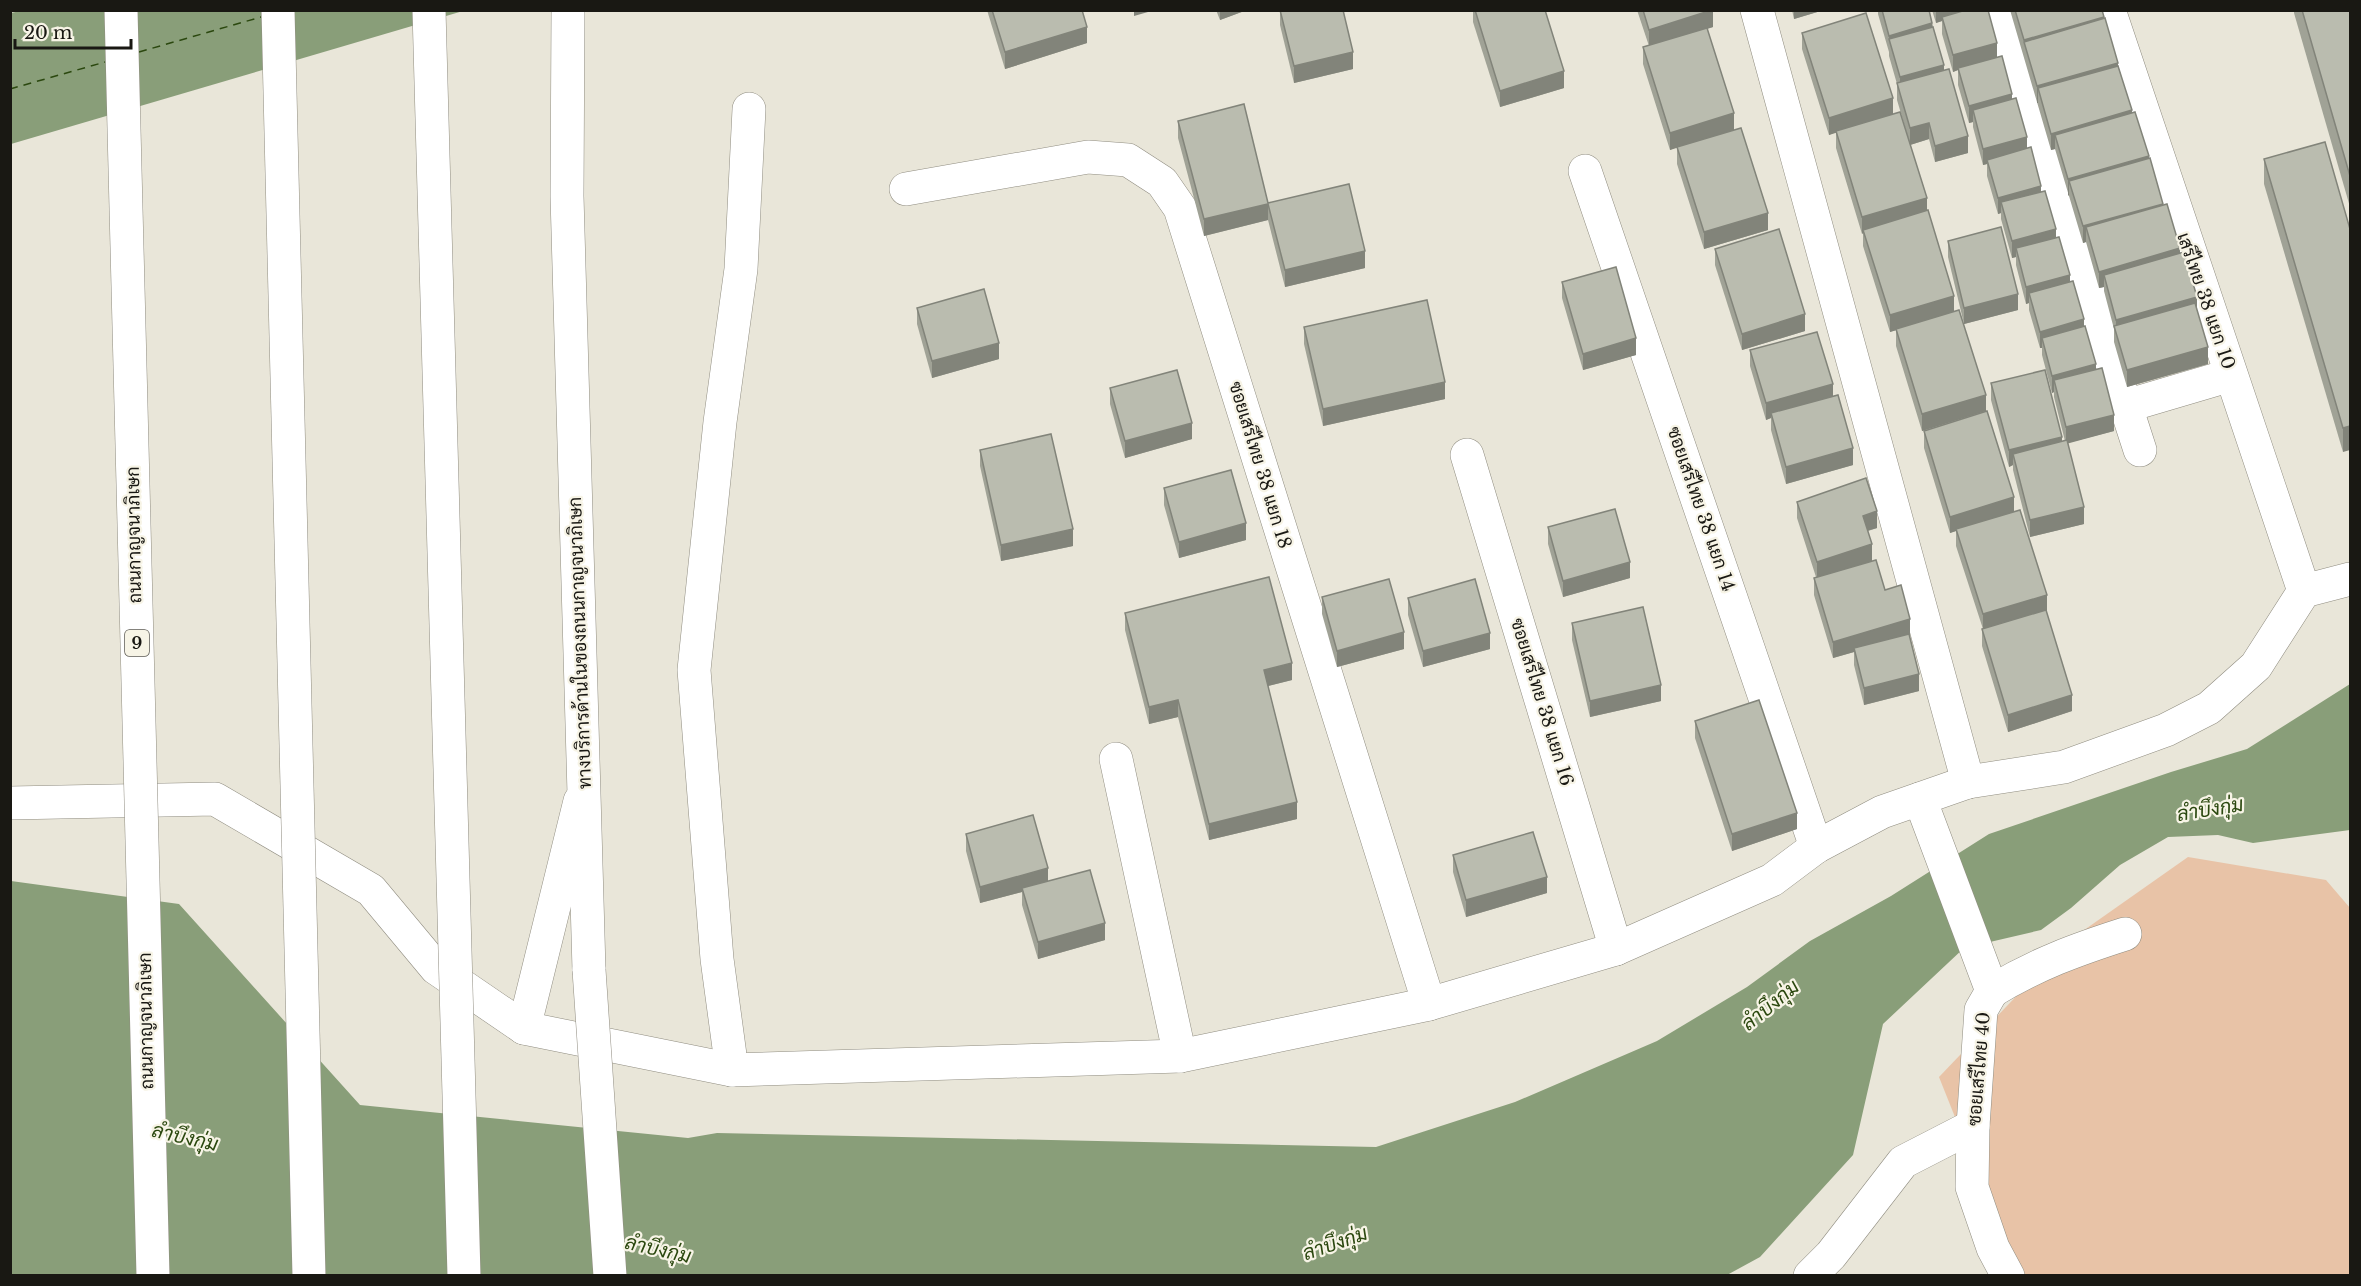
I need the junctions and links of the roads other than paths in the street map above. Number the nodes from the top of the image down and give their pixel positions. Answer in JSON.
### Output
{"nodes":[{"id":1,"x":121,"y":10,"type":"edge"},
{"id":2,"x":278,"y":10,"type":"edge"},
{"id":3,"x":429,"y":10,"type":"edge"},
{"id":4,"x":568,"y":10,"type":"edge"},
{"id":5,"x":1757,"y":10,"type":"edge"},
{"id":6,"x":2008,"y":10,"type":"edge"},
{"id":7,"x":2109,"y":10,"type":"edge"},
{"id":8,"x":749,"y":109,"type":"dead end"},
{"id":9,"x":1585,"y":171,"type":"dead end"},
{"id":10,"x":906,"y":189,"type":"dead end"},
{"id":11,"x":2231,"y":375,"type":"junction"},
{"id":12,"x":2126,"y":406,"type":"junction"},
{"id":13,"x":2140,"y":450,"type":"dead end"},
{"id":14,"x":1467,"y":455,"type":"dead end"},
{"id":15,"x":2350,"y":579,"type":"edge"},
{"id":16,"x":2304,"y":591,"type":"junction"},
{"id":17,"x":1116,"y":759,"type":"dead end"},
{"id":18,"x":1968,"y":782,"type":"junction"},
{"id":19,"x":584,"y":785,"type":"junction"},
{"id":20,"x":1920,"y":799,"type":"junction"},
{"id":21,"x":10,"y":803,"type":"edge"},
{"id":22,"x":1816,"y":847,"type":"junction"},
{"id":23,"x":2125,"y":934,"type":"dead end"},
{"id":24,"x":1616,"y":950,"type":"junction"},
{"id":25,"x":1986,"y":976,"type":"junction"},
{"id":26,"x":1430,"y":1004,"type":"junction"},
{"id":27,"x":524,"y":1028,"type":"junction"},
{"id":28,"x":1180,"y":1056,"type":"junction"},
{"id":29,"x":732,"y":1070,"type":"junction"},
{"id":30,"x":1973,"y":1126,"type":"junction"},
{"id":31,"x":1826,"y":1269,"type":"edge"},
{"id":32,"x":153,"y":1275,"type":"edge"},
{"id":33,"x":309,"y":1275,"type":"edge"},
{"id":34,"x":465,"y":1275,"type":"edge"},
{"id":35,"x":610,"y":1275,"type":"edge"},
{"id":36,"x":2008,"y":1275,"type":"edge"}],
"edges":[{"from":1,"to":32,"type":"main road","name":"ถนนกาญจนาภิเษก","number":"9","bridge":true},
{"from":2,"to":33,"type":"main road","bridge":true},
{"from":3,"to":34,"type":"main road","bridge":true},
{"from":4,"to":19,"type":"main road","name":"ทางบริการด้านในของถนนกาญจนาภิเษก"},
{"from":5,"to":18,"type":"main road"},
{"from":6,"to":12,"type":"main road"},
{"from":7,"to":11,"type":"main road","name":"เสรีไทย 38 แยก 10"},
{"from":8,"to":29,"type":"main road"},
{"from":9,"to":22,"type":"main road","name":"ซอยเสรีไทย 38 แยก 14"},
{"from":10,"to":26,"type":"main road","name":"ซอยเสรีไทย 38 แยก 18"},
{"from":11,"to":12,"type":"main road"},
{"from":11,"to":16,"type":"main road","name":"เสรีไทย 38 แยก 10"},
{"from":12,"to":13,"type":"main road"},
{"from":14,"to":24,"type":"main road","name":"ซอยเสรีไทย 38 แยก 16"},
{"from":15,"to":16,"type":"main road"},
{"from":16,"to":18,"type":"main road"},
{"from":17,"to":28,"type":"main road"},
{"from":18,"to":20,"type":"main road"},
{"from":19,"to":27,"type":"main road"},
{"from":19,"to":35,"type":"main road","name":"ทางบริการด้านในของถนนกาญจนาภิเษก","bridge":true},
{"from":20,"to":22,"type":"main road"},
{"from":20,"to":25,"type":"main road"},
{"from":21,"to":27,"type":"main road"},
{"from":22,"to":24,"type":"main road"},
{"from":23,"to":25,"type":"main road"},
{"from":24,"to":26,"type":"main road"},
{"from":25,"to":30,"type":"main road","name":"ซอยเสรีไทย 40"},
{"from":26,"to":28,"type":"main road"},
{"from":27,"to":29,"type":"main road"},
{"from":28,"to":29,"type":"main road"},
{"from":30,"to":31,"type":"main road"},
{"from":30,"to":36,"type":"main road","name":"ซอยเสรีไทย 40"}]}
